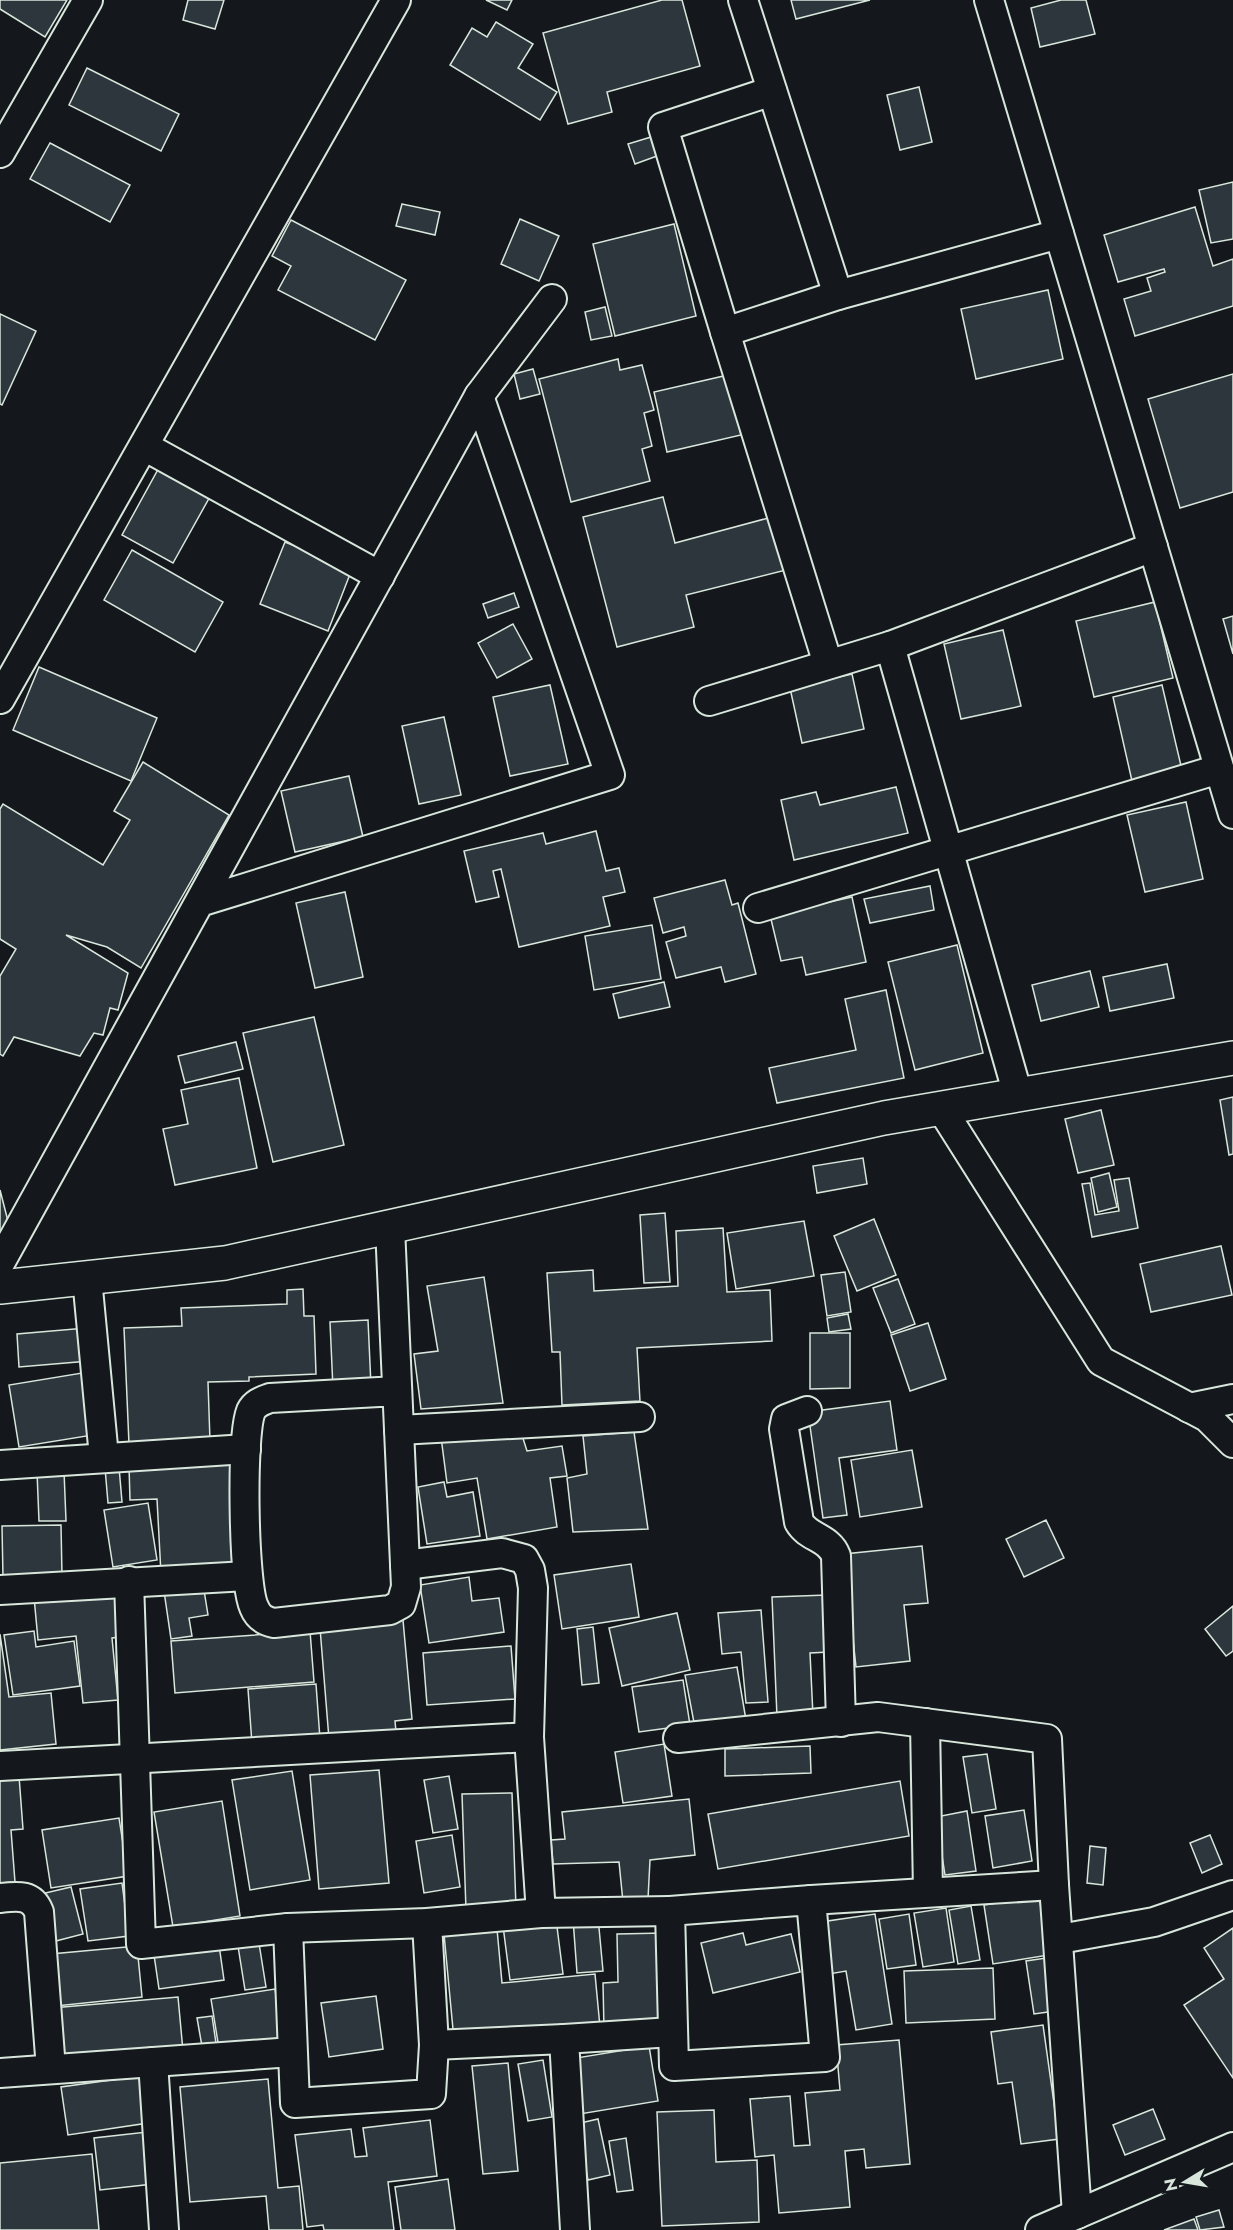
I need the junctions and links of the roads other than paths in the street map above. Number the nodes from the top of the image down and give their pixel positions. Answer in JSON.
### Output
{"nodes":[{"id":1,"x":88,"y":0,"type":"edge"},
{"id":2,"x":396,"y":0,"type":"edge"},
{"id":3,"x":743,"y":0,"type":"edge"},
{"id":4,"x":989,"y":0,"type":"edge"},
{"id":5,"x":772,"y":91,"type":"junction"},
{"id":6,"x":0,"y":153,"type":"edge"},
{"id":7,"x":1059,"y":234,"type":"junction"},
{"id":8,"x":838,"y":295,"type":"junction"},
{"id":9,"x":552,"y":299,"type":"dead end"},
{"id":10,"x":725,"y":332,"type":"junction"},
{"id":11,"x":479,"y":396,"type":"junction"},
{"id":12,"x":144,"y":446,"type":"junction"},
{"id":13,"x":1153,"y":547,"type":"junction"},
{"id":14,"x":380,"y":576,"type":"junction"},
{"id":15,"x":890,"y":646,"type":"junction"},
{"id":16,"x":828,"y":664,"type":"junction"},
{"id":17,"x":0,"y":699,"type":"edge"},
{"id":18,"x":709,"y":701,"type":"dead end"},
{"id":19,"x":1220,"y":769,"type":"junction"},
{"id":20,"x":1233,"y":814,"type":"edge"},
{"id":21,"x":950,"y":851,"type":"junction"},
{"id":22,"x":200,"y":902,"type":"junction"},
{"id":23,"x":758,"y":908,"type":"dead end"},
{"id":24,"x":1233,"y":1058,"type":"edge"},
{"id":25,"x":1018,"y":1095,"type":"junction"},
{"id":26,"x":941,"y":1108,"type":"junction"},
{"id":27,"x":390,"y":1227,"type":"junction"},
{"id":28,"x":0,"y":1263,"type":"edge"},
{"id":29,"x":87,"y":1278,"type":"junction"},
{"id":30,"x":0,"y":1287,"type":"edge"},
{"id":31,"x":397,"y":1390,"type":"junction"},
{"id":32,"x":1233,"y":1399,"type":"edge"},
{"id":33,"x":1190,"y":1408,"type":"junction"},
{"id":34,"x":807,"y":1411,"type":"dead end"},
{"id":35,"x":640,"y":1417,"type":"dead end"},
{"id":36,"x":399,"y":1430,"type":"junction"},
{"id":37,"x":1233,"y":1443,"type":"edge"},
{"id":38,"x":246,"y":1449,"type":"junction"},
{"id":39,"x":104,"y":1457,"type":"junction"},
{"id":40,"x":0,"y":1465,"type":"edge"},
{"id":41,"x":405,"y":1564,"type":"junction"},
{"id":42,"x":247,"y":1576,"type":"junction"},
{"id":43,"x":129,"y":1581,"type":"junction"},
{"id":44,"x":0,"y":1590,"type":"edge"},
{"id":45,"x":841,"y":1722,"type":"junction"},
{"id":46,"x":925,"y":1723,"type":"junction"},
{"id":47,"x":529,"y":1737,"type":"junction"},
{"id":48,"x":678,"y":1738,"type":"dead end"},
{"id":49,"x":134,"y":1756,"type":"junction"},
{"id":50,"x":0,"y":1766,"type":"edge"},
{"id":51,"x":1054,"y":1885,"type":"junction"},
{"id":52,"x":928,"y":1892,"type":"junction"},
{"id":53,"x":1233,"y":1895,"type":"edge"},
{"id":54,"x":0,"y":1898,"type":"edge"},
{"id":55,"x":811,"y":1900,"type":"junction"},
{"id":56,"x":670,"y":1911,"type":"junction"},
{"id":57,"x":541,"y":1913,"type":"junction"},
{"id":58,"x":427,"y":1923,"type":"junction"},
{"id":59,"x":288,"y":1928,"type":"junction"},
{"id":60,"x":1059,"y":1939,"type":"junction"},
{"id":61,"x":672,"y":2032,"type":"junction"},
{"id":62,"x":564,"y":2039,"type":"junction"},
{"id":63,"x":434,"y":2045,"type":"junction"},
{"id":64,"x":292,"y":2052,"type":"junction"},
{"id":65,"x":153,"y":2062,"type":"junction"},
{"id":66,"x":51,"y":2069,"type":"junction"},
{"id":67,"x":0,"y":2073,"type":"edge"},
{"id":68,"x":1233,"y":2147,"type":"edge"},
{"id":69,"x":1077,"y":2214,"type":"junction"},
{"id":70,"x":164,"y":2230,"type":"edge"},
{"id":71,"x":575,"y":2230,"type":"edge"},
{"id":72,"x":1040,"y":2230,"type":"edge"}],
"edges":[{"from":1,"to":6,"type":"street"},
{"from":2,"to":12,"type":"street"},
{"from":3,"to":5,"type":"street"},
{"from":4,"to":7,"type":"street"},
{"from":5,"to":8,"type":"street"},
{"from":5,"to":10,"type":"street"},
{"from":7,"to":8,"type":"street"},
{"from":7,"to":13,"type":"street"},
{"from":8,"to":10,"type":"street"},
{"from":9,"to":11,"type":"street"},
{"from":10,"to":16,"type":"street"},
{"from":11,"to":14,"type":"street"},
{"from":11,"to":22,"type":"street"},
{"from":12,"to":14,"type":"street"},
{"from":12,"to":17,"type":"street"},
{"from":13,"to":15,"type":"street"},
{"from":13,"to":19,"type":"street"},
{"from":14,"to":22,"type":"street"},
{"from":15,"to":16,"type":"street"},
{"from":15,"to":21,"type":"street"},
{"from":16,"to":18,"type":"street"},
{"from":19,"to":20,"type":"street"},
{"from":19,"to":21,"type":"street"},
{"from":21,"to":23,"type":"street"},
{"from":21,"to":25,"type":"street"},
{"from":22,"to":28,"type":"street"},
{"from":24,"to":25,"type":"street"},
{"from":25,"to":26,"type":"street"},
{"from":26,"to":27,"type":"street"},
{"from":26,"to":33,"type":"street"},
{"from":27,"to":29,"type":"street"},
{"from":27,"to":31,"type":"street"},
{"from":29,"to":30,"type":"street"},
{"from":29,"to":39,"type":"street"},
{"from":31,"to":36,"type":"street"},
{"from":31,"to":38,"type":"street"},
{"from":32,"to":33,"type":"street"},
{"from":33,"to":37,"type":"street"},
{"from":34,"to":45,"type":"street"},
{"from":35,"to":36,"type":"street"},
{"from":36,"to":41,"type":"street"},
{"from":38,"to":39,"type":"street"},
{"from":38,"to":42,"type":"street"},
{"from":39,"to":40,"type":"street"},
{"from":41,"to":42,"type":"street"},
{"from":41,"to":47,"type":"street"},
{"from":42,"to":43,"type":"street"},
{"from":43,"to":44,"type":"street"},
{"from":43,"to":49,"type":"street"},
{"from":45,"to":46,"type":"street"},
{"from":45,"to":48,"type":"street"},
{"from":46,"to":51,"type":"street"},
{"from":46,"to":52,"type":"street"},
{"from":47,"to":49,"type":"street"},
{"from":47,"to":57,"type":"street"},
{"from":49,"to":50,"type":"street"},
{"from":49,"to":59,"type":"street"},
{"from":51,"to":52,"type":"street"},
{"from":51,"to":60,"type":"street"},
{"from":52,"to":55,"type":"street"},
{"from":53,"to":60,"type":"street"},
{"from":54,"to":66,"type":"street"},
{"from":55,"to":56,"type":"street"},
{"from":55,"to":61,"type":"street"},
{"from":56,"to":57,"type":"street"},
{"from":56,"to":61,"type":"street"},
{"from":57,"to":58,"type":"street"},
{"from":58,"to":59,"type":"street"},
{"from":58,"to":63,"type":"street"},
{"from":59,"to":64,"type":"street"},
{"from":60,"to":69,"type":"street"},
{"from":61,"to":62,"type":"street"},
{"from":62,"to":63,"type":"street"},
{"from":62,"to":71,"type":"street"},
{"from":63,"to":64,"type":"street"},
{"from":64,"to":65,"type":"street"},
{"from":65,"to":66,"type":"street"},
{"from":65,"to":70,"type":"street"},
{"from":66,"to":67,"type":"street"},
{"from":68,"to":69,"type":"street"},
{"from":69,"to":72,"type":"street"}]}
